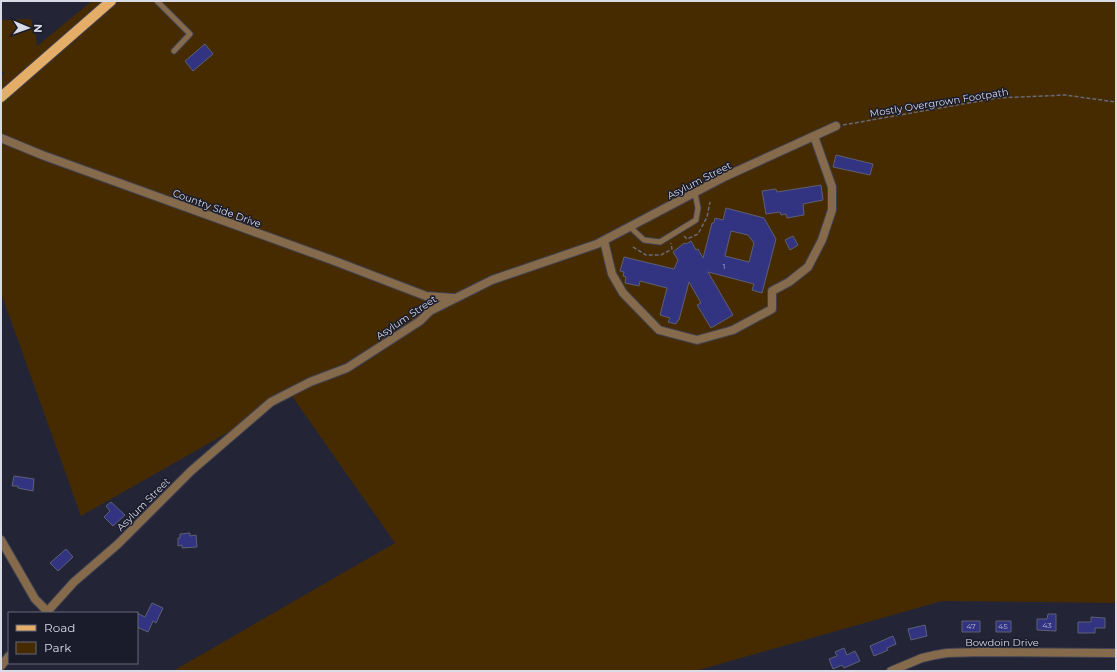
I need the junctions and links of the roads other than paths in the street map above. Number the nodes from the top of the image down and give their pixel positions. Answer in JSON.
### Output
{"nodes":[{"id":1,"x":111,"y":1,"type":"edge"},
{"id":2,"x":157,"y":1,"type":"edge"},
{"id":3,"x":174,"y":51,"type":"dead end"},
{"id":4,"x":1,"y":97,"type":"edge"},
{"id":5,"x":836,"y":126,"type":"road end"},
{"id":6,"x":814,"y":136,"type":"junction"},
{"id":7,"x":1,"y":138,"type":"edge"},
{"id":8,"x":695,"y":193,"type":"junction"},
{"id":9,"x":630,"y":227,"type":"junction"},
{"id":10,"x":604,"y":241,"type":"junction"},
{"id":11,"x":426,"y":296,"type":"junction"},
{"id":12,"x":455,"y":298,"type":"junction"},
{"id":13,"x":430,"y":311,"type":"junction"},
{"id":14,"x":1,"y":540,"type":"edge"},
{"id":15,"x":46,"y":612,"type":"edge"},
{"id":16,"x":1116,"y":653,"type":"edge"},
{"id":17,"x":8,"y":657,"type":"edge"},
{"id":18,"x":1,"y":666,"type":"edge"},
{"id":19,"x":891,"y":671,"type":"edge"}],
"edges":[{"from":1,"to":4,"type":"main road"},
{"from":2,"to":3,"type":"lane"},
{"from":5,"to":6,"type":"street","name":"Asylum Street"},
{"from":6,"to":8,"type":"street","name":"Asylum Street"},
{"from":6,"to":10,"type":"street"},
{"from":7,"to":11,"type":"street","name":"Country Side Drive"},
{"from":8,"to":9,"type":"street","name":"Asylum Street"},
{"from":8,"to":9,"type":"lane"},
{"from":9,"to":10,"type":"street","name":"Asylum Street"},
{"from":10,"to":12,"type":"street","name":"Asylum Street"},
{"from":11,"to":12,"type":"street","name":"Country Side Drive"},
{"from":11,"to":13,"type":"street"},
{"from":12,"to":13,"type":"street","name":"Asylum Street"},
{"from":13,"to":15,"type":"street","name":"Asylum Street"},
{"from":14,"to":15,"type":"street"},
{"from":16,"to":19,"type":"street","name":"Bowdoin Drive"},
{"from":17,"to":18,"type":"street"}]}
